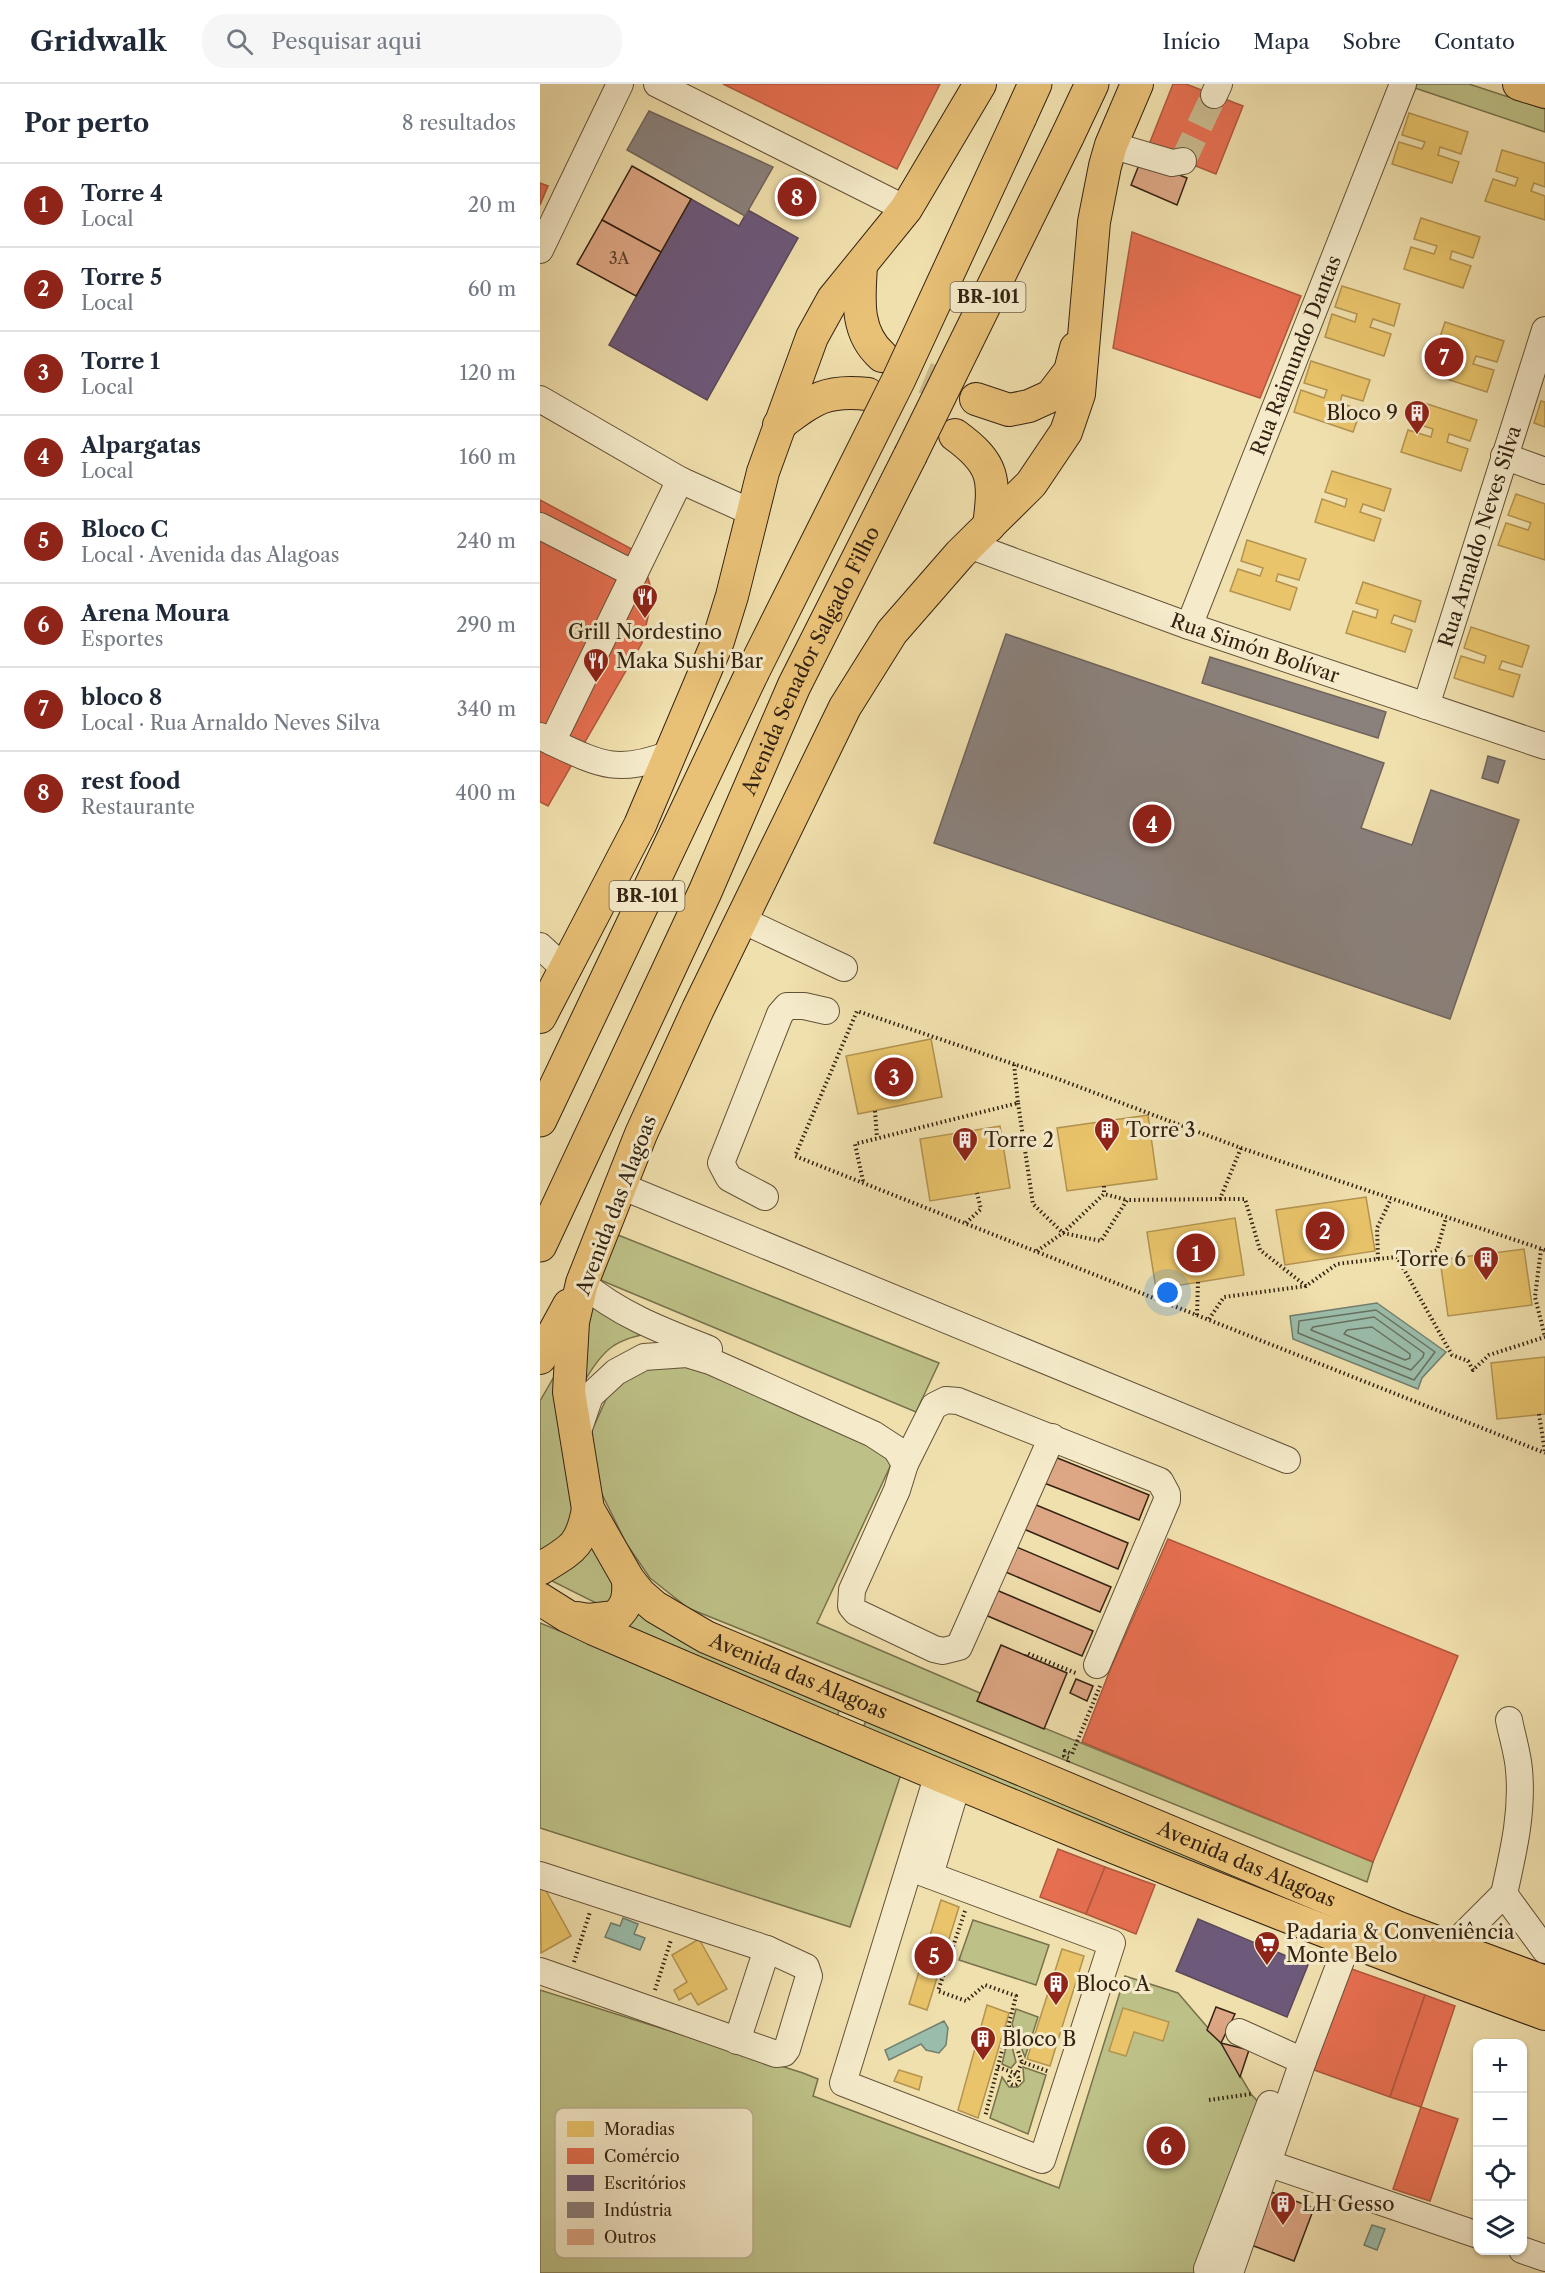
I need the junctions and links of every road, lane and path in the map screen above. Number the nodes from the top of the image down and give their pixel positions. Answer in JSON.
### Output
{"nodes":[{"id":1,"x":620,"y":84,"type":"edge"},
{"id":2,"x":657,"y":84,"type":"edge"},
{"id":3,"x":980,"y":84,"type":"edge"},
{"id":4,"x":1035,"y":84,"type":"edge"},
{"id":5,"x":1092,"y":84,"type":"edge"},
{"id":6,"x":1137,"y":84,"type":"edge"},
{"id":7,"x":1403,"y":84,"type":"edge"},
{"id":8,"x":1520,"y":84,"type":"edge"},
{"id":9,"x":1545,"y":92,"type":"edge"},
{"id":10,"x":1111,"y":145,"type":"junction"},
{"id":11,"x":1183,"y":161,"type":"dead end"},
{"id":12,"x":906,"y":209,"type":"junction"},
{"id":13,"x":540,"y":250,"type":"edge"},
{"id":14,"x":861,"y":266,"type":"junction"},
{"id":15,"x":1086,"y":305,"type":"junction"},
{"id":16,"x":1543,"y":345,"type":"edge"},
{"id":17,"x":882,"y":356,"type":"tunnel mouth"},
{"id":18,"x":868,"y":394,"type":"tunnel mouth"},
{"id":19,"x":540,"y":399,"type":"edge"},
{"id":20,"x":976,"y":399,"type":"tunnel mouth"},
{"id":21,"x":779,"y":425,"type":"junction"},
{"id":22,"x":955,"y":435,"type":"tunnel mouth"},
{"id":23,"x":1504,"y":456,"type":"junction"},
{"id":24,"x":1545,"y":471,"type":"edge"},
{"id":25,"x":680,"y":480,"type":"junction"},
{"id":26,"x":753,"y":513,"type":"junction"},
{"id":27,"x":540,"y":526,"type":"edge"},
{"id":28,"x":979,"y":536,"type":"junction"},
{"id":29,"x":634,"y":574,"type":"junction"},
{"id":30,"x":1189,"y":626,"type":"junction"},
{"id":31,"x":1426,"y":706,"type":"junction"},
{"id":32,"x":546,"y":739,"type":"edge"},
{"id":33,"x":1545,"y":746,"type":"edge"},
{"id":34,"x":670,"y":754,"type":"junction"},
{"id":35,"x":742,"y":920,"type":"junction"},
{"id":36,"x":540,"y":946,"type":"edge"},
{"id":37,"x":844,"y":968,"type":"dead end"},
{"id":38,"x":565,"y":969,"type":"junction"},
{"id":39,"x":826,"y":1011,"type":"dead end"},
{"id":40,"x":540,"y":1017,"type":"edge"},
{"id":41,"x":1014,"y":1064,"type":"junction"},
{"id":42,"x":1018,"y":1102,"type":"junction"},
{"id":43,"x":875,"y":1111,"type":"dead end"},
{"id":44,"x":540,"y":1120,"type":"edge"},
{"id":45,"x":878,"y":1138,"type":"junction"},
{"id":46,"x":1240,"y":1148,"type":"junction"},
{"id":47,"x":863,"y":1182,"type":"junction"},
{"id":48,"x":621,"y":1186,"type":"junction"},
{"id":49,"x":1104,"y":1186,"type":"dead end"},
{"id":50,"x":977,"y":1193,"type":"dead end"},
{"id":51,"x":1104,"y":1194,"type":"junction"},
{"id":52,"x":765,"y":1197,"type":"dead end"},
{"id":53,"x":1220,"y":1199,"type":"junction"},
{"id":54,"x":1391,"y":1199,"type":"junction"},
{"id":55,"x":1127,"y":1200,"type":"junction"},
{"id":56,"x":1446,"y":1218,"type":"junction"},
{"id":57,"x":966,"y":1223,"type":"junction"},
{"id":58,"x":1063,"y":1233,"type":"junction"},
{"id":59,"x":540,"y":1245,"type":"edge"},
{"id":60,"x":1543,"y":1249,"type":"edge"},
{"id":61,"x":1037,"y":1251,"type":"junction"},
{"id":62,"x":1378,"y":1259,"type":"junction"},
{"id":63,"x":1402,"y":1265,"type":"junction"},
{"id":64,"x":1198,"y":1282,"type":"dead end"},
{"id":65,"x":582,"y":1283,"type":"junction"},
{"id":66,"x":1306,"y":1286,"type":"junction"},
{"id":67,"x":1197,"y":1315,"type":"junction"},
{"id":68,"x":1209,"y":1320,"type":"junction"},
{"id":69,"x":1545,"y":1337,"type":"edge"},
{"id":70,"x":540,"y":1358,"type":"edge"},
{"id":71,"x":1539,"y":1414,"type":"dead end"},
{"id":72,"x":575,"y":1437,"type":"junction"},
{"id":73,"x":920,"y":1437,"type":"junction"},
{"id":74,"x":1052,"y":1437,"type":"junction"},
{"id":75,"x":1545,"y":1453,"type":"edge"},
{"id":76,"x":1287,"y":1460,"type":"dead end"},
{"id":77,"x":905,"y":1464,"type":"junction"},
{"id":78,"x":588,"y":1509,"type":"junction"},
{"id":79,"x":540,"y":1569,"type":"edge"},
{"id":80,"x":628,"y":1580,"type":"junction"},
{"id":81,"x":540,"y":1599,"type":"edge"},
{"id":82,"x":567,"y":1616,"type":"junction"},
{"id":83,"x":1026,"y":1656,"type":"dead end"},
{"id":84,"x":1092,"y":1674,"type":"junction"},
{"id":85,"x":1509,"y":1720,"type":"dead end"},
{"id":86,"x":842,"y":1735,"type":"junction"},
{"id":87,"x":944,"y":1735,"type":"junction"},
{"id":88,"x":1070,"y":1758,"type":"dead end"},
{"id":89,"x":948,"y":1778,"type":"junction"},
{"id":90,"x":920,"y":1872,"type":"junction"},
{"id":91,"x":540,"y":1875,"type":"edge"},
{"id":92,"x":1504,"y":1894,"type":"junction"},
{"id":93,"x":966,"y":1906,"type":"dead end"},
{"id":94,"x":591,"y":1908,"type":"dead end"},
{"id":95,"x":1399,"y":1928,"type":"junction"},
{"id":96,"x":672,"y":1935,"type":"dead end"},
{"id":97,"x":1348,"y":1942,"type":"junction"},
{"id":98,"x":1450,"y":1947,"type":"junction"},
{"id":99,"x":766,"y":1949,"type":"junction"},
{"id":100,"x":1545,"y":1950,"type":"edge"},
{"id":101,"x":1387,"y":1957,"type":"junction"},
{"id":102,"x":571,"y":1970,"type":"dead end"},
{"id":103,"x":540,"y":1971,"type":"edge"},
{"id":104,"x":1545,"y":1982,"type":"edge"},
{"id":105,"x":653,"y":1997,"type":"dead end"},
{"id":106,"x":1545,"y":2014,"type":"edge"},
{"id":107,"x":1009,"y":2025,"type":"junction"},
{"id":108,"x":1239,"y":2032,"type":"dead end"},
{"id":109,"x":737,"y":2041,"type":"junction"},
{"id":110,"x":1295,"y":2058,"type":"junction"},
{"id":111,"x":1054,"y":2061,"type":"dead end"},
{"id":112,"x":1022,"y":2062,"type":"junction"},
{"id":113,"x":998,"y":2067,"type":"junction"},
{"id":114,"x":1051,"y":2072,"type":"junction"},
{"id":115,"x":1047,"y":2083,"type":"dead end"},
{"id":116,"x":1260,"y":2099,"type":"junction"},
{"id":117,"x":1209,"y":2100,"type":"dead end"},
{"id":118,"x":974,"y":2116,"type":"dead end"},
{"id":119,"x":1267,"y":2163,"type":"junction"},
{"id":120,"x":1473,"y":2233,"type":"edge"},
{"id":121,"x":1527,"y":2252,"type":"edge"},
{"id":122,"x":1545,"y":2258,"type":"edge"},
{"id":123,"x":1219,"y":2271,"type":"edge"}],
"edges":[{"from":1,"to":13,"type":"street"},
{"from":2,"to":12,"type":"street"},
{"from":3,"to":12,"type":"main road"},
{"from":4,"to":44,"type":"highway","number":"BR-101","bridge":true},
{"from":5,"to":59,"type":"highway","name":"Avenida Senador Salgado Filho","number":"BR-101","bridge":true},
{"from":6,"to":10,"type":"main road"},
{"from":7,"to":30,"type":"street","name":"Rua Raimundo Dantas"},
{"from":8,"to":9,"type":"main road"},
{"from":10,"to":11,"type":"street"},
{"from":10,"to":15,"type":"main road"},
{"from":12,"to":14,"type":"main road"},
{"from":14,"to":17,"type":"main road"},
{"from":14,"to":21,"type":"main road"},
{"from":15,"to":20,"type":"main road"},
{"from":15,"to":28,"type":"main road"},
{"from":16,"to":23,"type":"street","name":"Rua Arnaldo Neves Silva"},
{"from":18,"to":21,"type":"main road"},
{"from":19,"to":25,"type":"street"},
{"from":21,"to":26,"type":"main road"},
{"from":22,"to":28,"type":"main road"},
{"from":23,"to":24,"type":"street"},
{"from":23,"to":31,"type":"street","name":"Rua Arnaldo Neves Silva"},
{"from":25,"to":26,"type":"street"},
{"from":25,"to":29,"type":"street"},
{"from":26,"to":34,"type":"main road"},
{"from":27,"to":29,"type":"street"},
{"from":28,"to":30,"type":"street","name":"Rua Simón Bolívar"},
{"from":28,"to":35,"type":"main road"},
{"from":29,"to":32,"type":"street"},
{"from":30,"to":31,"type":"street","name":"Rua Simón Bolívar"},
{"from":31,"to":33,"type":"street","name":"Rua Simón Bolívar"},
{"from":32,"to":34,"type":"street"},
{"from":34,"to":38,"type":"main road"},
{"from":35,"to":37,"type":"street"},
{"from":35,"to":48,"type":"main road","name":"Avenida das Alagoas"},
{"from":36,"to":38,"type":"street"},
{"from":38,"to":40,"type":"main road"},
{"from":39,"to":52,"type":"street"},
{"from":41,"to":42,"type":"path"},
{"from":41,"to":46,"type":"path"},
{"from":41,"to":47,"type":"path"},
{"from":42,"to":45,"type":"path"},
{"from":42,"to":58,"type":"path"},
{"from":43,"to":45,"type":"path"},
{"from":45,"to":47,"type":"path"},
{"from":46,"to":53,"type":"path"},
{"from":46,"to":54,"type":"path"},
{"from":47,"to":57,"type":"path"},
{"from":48,"to":65,"type":"main road","name":"Avenida das Alagoas"},
{"from":48,"to":76,"type":"street"},
{"from":49,"to":51,"type":"path"},
{"from":50,"to":57,"type":"path"},
{"from":51,"to":55,"type":"path"},
{"from":51,"to":58,"type":"path"},
{"from":53,"to":55,"type":"path"},
{"from":53,"to":66,"type":"path"},
{"from":54,"to":56,"type":"path"},
{"from":54,"to":62,"type":"path"},
{"from":55,"to":58,"type":"path"},
{"from":56,"to":60,"type":"path"},
{"from":56,"to":63,"type":"path"},
{"from":57,"to":61,"type":"path"},
{"from":58,"to":61,"type":"path"},
{"from":60,"to":69,"type":"path"},
{"from":61,"to":67,"type":"path"},
{"from":62,"to":63,"type":"path"},
{"from":62,"to":66,"type":"path"},
{"from":63,"to":69,"type":"path"},
{"from":64,"to":67,"type":"path"},
{"from":65,"to":70,"type":"main road"},
{"from":65,"to":72,"type":"main road","name":"Avenida das Alagoas"},
{"from":65,"to":73,"type":"street"},
{"from":66,"to":68,"type":"path"},
{"from":67,"to":68,"type":"path"},
{"from":68,"to":75,"type":"path"},
{"from":71,"to":75,"type":"path"},
{"from":72,"to":77,"type":"street"},
{"from":72,"to":78,"type":"main road","name":"Avenida das Alagoas"},
{"from":73,"to":74,"type":"street"},
{"from":73,"to":77,"type":"street"},
{"from":74,"to":77,"type":"street"},
{"from":74,"to":84,"type":"street"},
{"from":78,"to":79,"type":"main road"},
{"from":78,"to":80,"type":"main road","name":"Avenida das Alagoas"},
{"from":80,"to":82,"type":"main road"},
{"from":80,"to":87,"type":"main road","name":"Avenida das Alagoas"},
{"from":81,"to":82,"type":"main road","name":"Avenida das Alagoas"},
{"from":82,"to":86,"type":"main road","name":"Avenida das Alagoas"},
{"from":83,"to":84,"type":"path"},
{"from":84,"to":88,"type":"path"},
{"from":85,"to":92,"type":"street"},
{"from":86,"to":87,"type":"main road"},
{"from":86,"to":89,"type":"main road","name":"Avenida das Alagoas"},
{"from":87,"to":95,"type":"main road","name":"Avenida das Alagoas"},
{"from":89,"to":90,"type":"street"},
{"from":89,"to":97,"type":"main road","name":"Avenida das Alagoas"},
{"from":90,"to":90,"type":"street"},
{"from":91,"to":99,"type":"street"},
{"from":92,"to":98,"type":"street"},
{"from":92,"to":100,"type":"street"},
{"from":93,"to":107,"type":"path"},
{"from":94,"to":102,"type":"path"},
{"from":95,"to":98,"type":"main road","name":"Avenida das Alagoas"},
{"from":95,"to":101,"type":"main road"},
{"from":96,"to":105,"type":"path"},
{"from":97,"to":101,"type":"main road","name":"Avenida das Alagoas"},
{"from":97,"to":110,"type":"street"},
{"from":98,"to":104,"type":"main road","name":"Avenida das Alagoas"},
{"from":99,"to":109,"type":"street"},
{"from":99,"to":109,"type":"street"},
{"from":101,"to":106,"type":"main road","name":"Avenida das Alagoas"},
{"from":103,"to":109,"type":"street"},
{"from":107,"to":112,"type":"path"},
{"from":107,"to":113,"type":"path"},
{"from":108,"to":110,"type":"street"},
{"from":110,"to":116,"type":"street"},
{"from":110,"to":119,"type":"street"},
{"from":111,"to":114,"type":"path"},
{"from":112,"to":113,"type":"path"},
{"from":112,"to":114,"type":"path"},
{"from":113,"to":118,"type":"path"},
{"from":114,"to":115,"type":"path"},
{"from":116,"to":117,"type":"path"},
{"from":116,"to":123,"type":"street"},
{"from":119,"to":120,"type":"street"},
{"from":119,"to":123,"type":"street"},
{"from":121,"to":122,"type":"street"}]}
